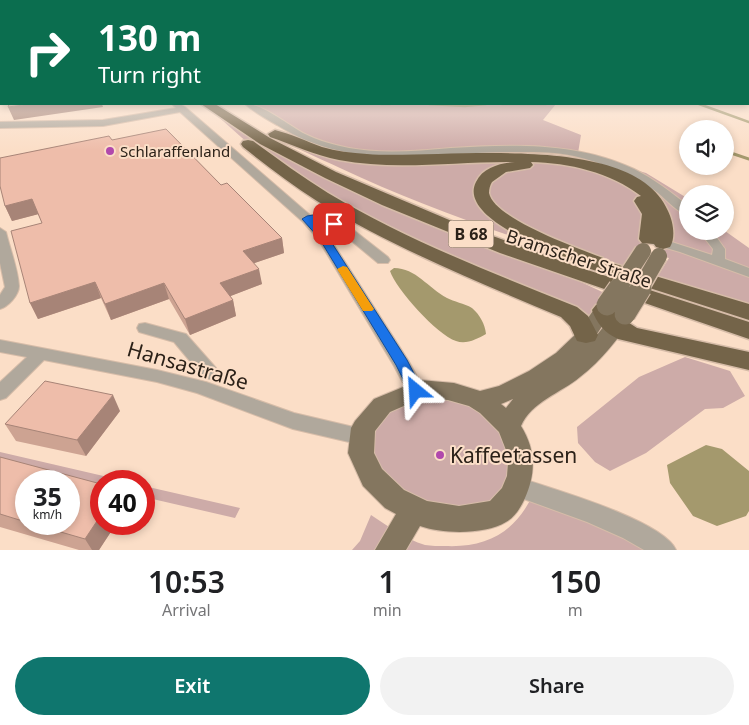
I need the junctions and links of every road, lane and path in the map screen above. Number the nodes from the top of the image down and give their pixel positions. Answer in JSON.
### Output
{"nodes":[{"id":1,"x":206,"y":105,"type":"edge"},
{"id":2,"x":207,"y":105,"type":"edge"},
{"id":3,"x":225,"y":105,"type":"edge"},
{"id":4,"x":251,"y":105,"type":"edge"},
{"id":5,"x":179,"y":106,"type":"edge"},
{"id":6,"x":0,"y":125,"type":"edge"},
{"id":7,"x":268,"y":132,"type":"junction"},
{"id":8,"x":679,"y":204,"type":"edge"},
{"id":9,"x":307,"y":219,"type":"junction"},
{"id":10,"x":0,"y":232,"type":"edge"},
{"id":11,"x":712,"y":240,"type":"edge"},
{"id":12,"x":653,"y":247,"type":"junction"},
{"id":13,"x":383,"y":260,"type":"dead end"},
{"id":14,"x":718,"y":261,"type":"junction"},
{"id":15,"x":618,"y":271,"type":"junction"},
{"id":16,"x":749,"y":273,"type":"edge"},
{"id":17,"x":0,"y":304,"type":"edge"},
{"id":18,"x":749,"y":312,"type":"edge"},
{"id":19,"x":612,"y":314,"type":"junction"},
{"id":20,"x":144,"y":328,"type":"dead end"},
{"id":21,"x":749,"y":331,"type":"edge"},
{"id":22,"x":586,"y":335,"type":"junction"},
{"id":23,"x":0,"y":346,"type":"edge"},
{"id":24,"x":41,"y":353,"type":"junction"},
{"id":25,"x":749,"y":361,"type":"edge"},
{"id":26,"x":210,"y":373,"type":"dead end"},
{"id":27,"x":416,"y":391,"type":"junction"},
{"id":28,"x":0,"y":393,"type":"edge"},
{"id":29,"x":478,"y":401,"type":"junction"},
{"id":30,"x":508,"y":426,"type":"junction"},
{"id":31,"x":362,"y":436,"type":"junction"},
{"id":32,"x":517,"y":487,"type":"junction"},
{"id":33,"x":409,"y":518,"type":"junction"},
{"id":34,"x":390,"y":550,"type":"edge"},
{"id":35,"x":664,"y":550,"type":"edge"}],
"edges":[{"from":1,"to":22,"type":"highway"},
{"from":2,"to":21,"type":"highway","number":"B 68"},
{"from":3,"to":7,"type":"highway","name":"Bramscher Straße","number":"B 68"},
{"from":4,"to":8,"type":"street"},
{"from":5,"to":6,"type":"street"},
{"from":5,"to":9,"type":"street"},
{"from":7,"to":12,"type":"highway"},
{"from":7,"to":15,"type":"highway","name":"Bramscher Straße","number":"B 68"},
{"from":9,"to":13,"type":"street"},
{"from":9,"to":27,"type":"street"},
{"from":10,"to":17,"type":"street"},
{"from":11,"to":14,"type":"street"},
{"from":12,"to":14,"type":"street"},
{"from":12,"to":15,"type":"highway"},
{"from":12,"to":19,"type":"main road","bridge":true},
{"from":14,"to":16,"type":"street"},
{"from":15,"to":18,"type":"highway","name":"Bramscher Straße","number":"B 68"},
{"from":19,"to":22,"type":"main road"},
{"from":19,"to":25,"type":"highway"},
{"from":19,"to":30,"type":"main road"},
{"from":20,"to":26,"type":"street"},
{"from":22,"to":29,"type":"main road"},
{"from":23,"to":24,"type":"street","name":"Hansastraße"},
{"from":24,"to":28,"type":"street"},
{"from":24,"to":31,"type":"street","name":"Hansastraße"},
{"from":27,"to":29,"type":"main road"},
{"from":27,"to":31,"type":"main road"},
{"from":29,"to":30,"type":"main road"},
{"from":30,"to":32,"type":"main road"},
{"from":31,"to":33,"type":"main road"},
{"from":32,"to":33,"type":"main road"},
{"from":32,"to":35,"type":"street"},
{"from":33,"to":34,"type":"main road"}]}
